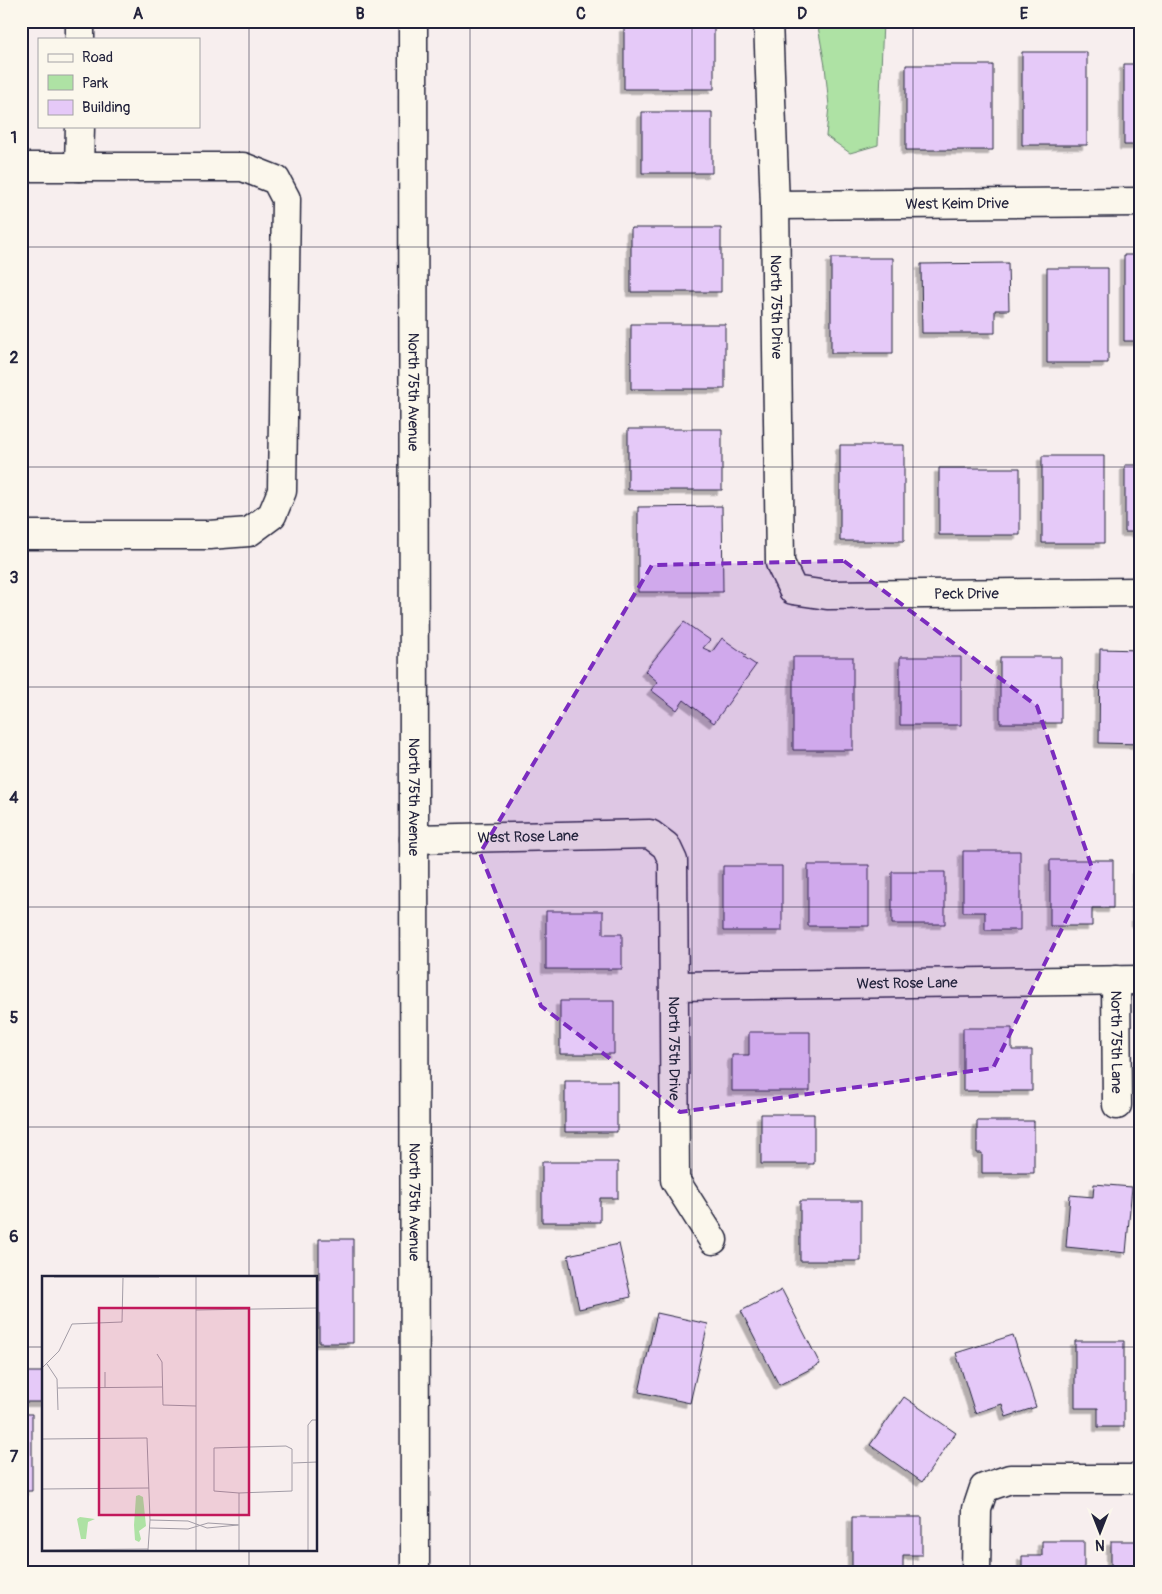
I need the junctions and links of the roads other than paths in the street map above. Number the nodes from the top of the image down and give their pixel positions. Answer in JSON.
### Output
{"nodes":[{"id":1,"x":80,"y":21,"type":"edge"},
{"id":2,"x":413,"y":21,"type":"edge"},
{"id":3,"x":768,"y":21,"type":"edge"},
{"id":4,"x":80,"y":38,"type":"edge"},
{"id":5,"x":80,"y":128,"type":"edge"},
{"id":6,"x":21,"y":167,"type":"edge"},
{"id":7,"x":80,"y":167,"type":"junction"},
{"id":8,"x":1141,"y":202,"type":"edge"},
{"id":9,"x":775,"y":205,"type":"junction"},
{"id":10,"x":21,"y":534,"type":"edge"},
{"id":11,"x":793,"y":590,"type":"joint"},
{"id":12,"x":1141,"y":592,"type":"edge"},
{"id":13,"x":414,"y":839,"type":"junction"},
{"id":14,"x":666,"y":846,"type":"joint"},
{"id":15,"x":1128,"y":980,"type":"edge"},
{"id":16,"x":675,"y":986,"type":"junction"},
{"id":17,"x":1117,"y":1105,"type":"dead end"},
{"id":18,"x":713,"y":1240,"type":"dead end"},
{"id":19,"x":1141,"y":1479,"type":"edge"},
{"id":20,"x":415,"y":1573,"type":"edge"},
{"id":21,"x":976,"y":1573,"type":"edge"}],
"edges":[{"from":1,"to":4,"type":"street"},
{"from":2,"to":13,"type":"street","name":"North 75th Avenue"},
{"from":3,"to":9,"type":"street","name":"North 75th Drive"},
{"from":5,"to":7,"type":"street"},
{"from":6,"to":7,"type":"street"},
{"from":7,"to":10,"type":"street"},
{"from":8,"to":9,"type":"street","name":"West Keim Drive"},
{"from":9,"to":11,"type":"street","name":"North 75th Drive"},
{"from":11,"to":12,"type":"street","name":"Peck Drive"},
{"from":13,"to":14,"type":"street","name":"West Rose Lane"},
{"from":13,"to":20,"type":"street","name":"North 75th Avenue"},
{"from":14,"to":16,"type":"street","name":"North 75th Drive"},
{"from":15,"to":16,"type":"street","name":"West Rose Lane"},
{"from":15,"to":17,"type":"street","name":"North 75th Lane"},
{"from":16,"to":18,"type":"street","name":"North 75th Drive"},
{"from":19,"to":21,"type":"street"}]}
